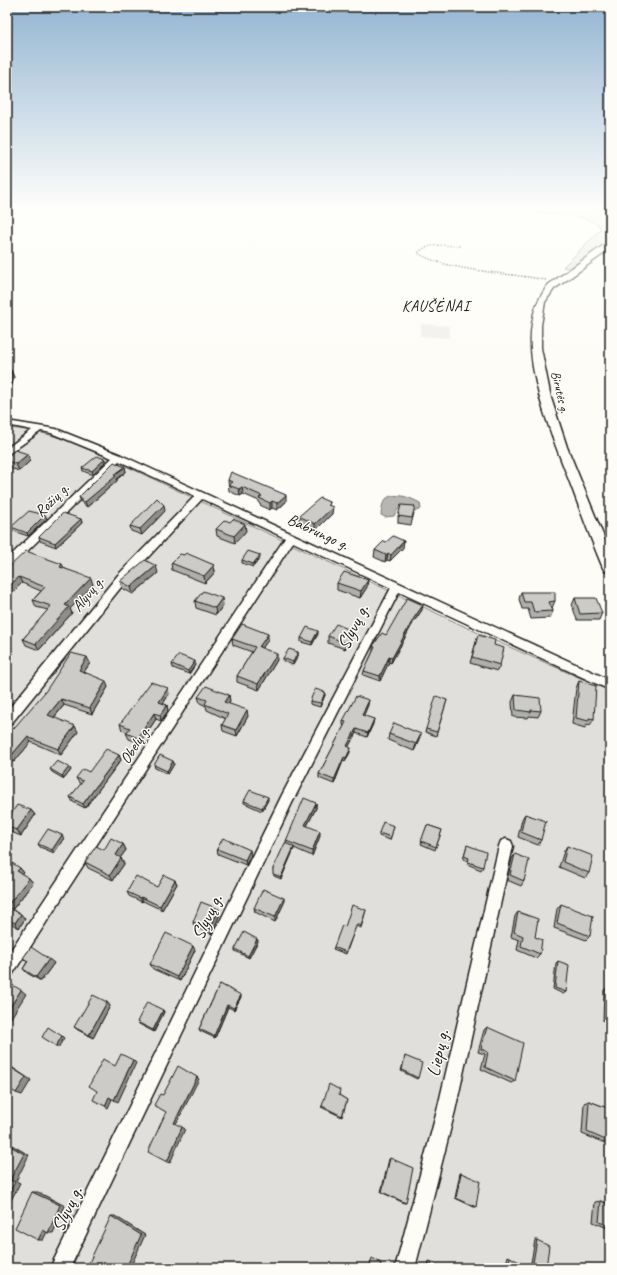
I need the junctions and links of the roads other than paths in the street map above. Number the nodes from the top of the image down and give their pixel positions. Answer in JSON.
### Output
{"nodes":[{"id":1,"x":579,"y":266,"type":"edge"},
{"id":2,"x":7,"y":423,"type":"edge"},
{"id":3,"x":40,"y":428,"type":"junction"},
{"id":4,"x":7,"y":452,"type":"edge"},
{"id":5,"x":118,"y":457,"type":"junction"},
{"id":6,"x":201,"y":495,"type":"junction"},
{"id":7,"x":291,"y":538,"type":"junction"},
{"id":8,"x":7,"y":565,"type":"edge"},
{"id":9,"x":610,"y":568,"type":"edge"},
{"id":10,"x":396,"y":587,"type":"junction"},
{"id":11,"x":610,"y":685,"type":"edge"},
{"id":12,"x":7,"y":720,"type":"edge"},
{"id":13,"x":506,"y":846,"type":"dead end"},
{"id":14,"x":7,"y":970,"type":"edge"},
{"id":15,"x":60,"y":1268,"type":"edge"},
{"id":16,"x":405,"y":1268,"type":"edge"}],
"edges":[{"from":1,"to":9,"type":"main road","name":"Birutės g."},
{"from":2,"to":3,"type":"street","name":"Babrungo g."},
{"from":3,"to":4,"type":"street"},
{"from":3,"to":5,"type":"street","name":"Babrungo g."},
{"from":5,"to":6,"type":"street","name":"Babrungo g."},
{"from":5,"to":8,"type":"street","name":"Rožių g."},
{"from":6,"to":7,"type":"street","name":"Babrungo g."},
{"from":6,"to":12,"type":"street","name":"Alyvų g."},
{"from":7,"to":10,"type":"street","name":"Babrungo g."},
{"from":7,"to":14,"type":"street","name":"Obelų g."},
{"from":10,"to":11,"type":"street","name":"Babrungo g."},
{"from":10,"to":15,"type":"street","name":"Slyvų g."},
{"from":13,"to":16,"type":"street","name":"Liepų g."}]}
